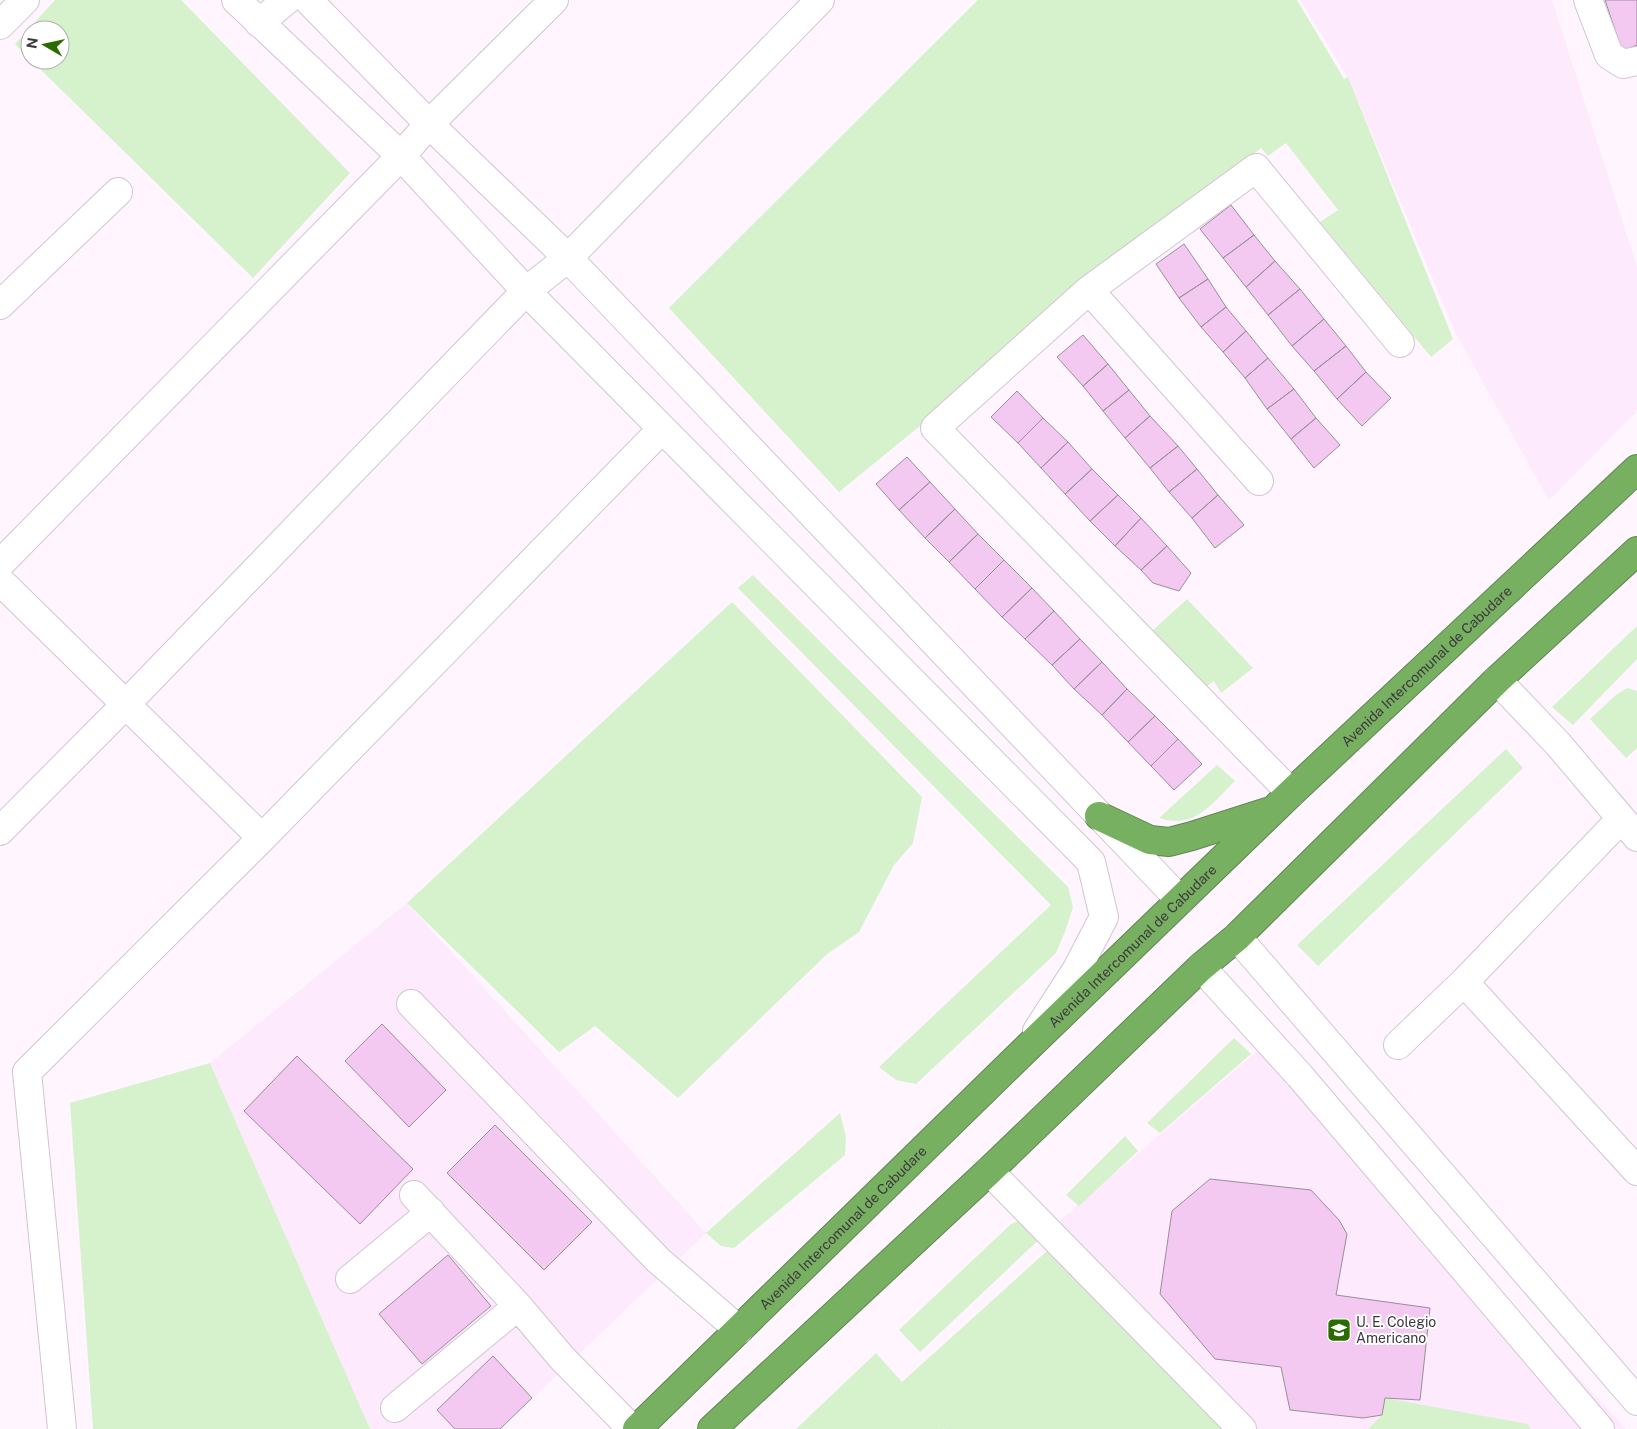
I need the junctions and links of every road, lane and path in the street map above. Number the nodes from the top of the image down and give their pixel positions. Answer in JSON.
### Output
{"nodes":[{"id":1,"x":25,"y":0,"type":"edge"},
{"id":2,"x":236,"y":0,"type":"edge"},
{"id":3,"x":287,"y":0,"type":"edge"},
{"id":4,"x":308,"y":0,"type":"edge"},
{"id":5,"x":554,"y":0,"type":"edge"},
{"id":6,"x":820,"y":0,"type":"edge"},
{"id":7,"x":1588,"y":0,"type":"edge"},
{"id":8,"x":259,"y":23,"type":"junction"},
{"id":9,"x":0,"y":25,"type":"edge"},
{"id":10,"x":1637,"y":61,"type":"edge"},
{"id":11,"x":429,"y":124,"type":"junction"},
{"id":12,"x":401,"y":156,"type":"junction"},
{"id":13,"x":118,"y":192,"type":"dead end"},
{"id":14,"x":568,"y":258,"type":"junction"},
{"id":15,"x":1089,"y":290,"type":"junction"},
{"id":16,"x":526,"y":291,"type":"junction"},
{"id":17,"x":0,"y":305,"type":"edge"},
{"id":18,"x":1400,"y":343,"type":"dead end"},
{"id":19,"x":662,"y":429,"type":"junction"},
{"id":20,"x":1637,"y":469,"type":"edge"},
{"id":21,"x":1260,"y":481,"type":"dead end"},
{"id":22,"x":1637,"y":551,"type":"edge"},
{"id":23,"x":0,"y":564,"type":"edge"},
{"id":24,"x":0,"y":581,"type":"edge"},
{"id":25,"x":1497,"y":680,"type":"junction"},
{"id":26,"x":125,"y":704,"type":"junction"},
{"id":27,"x":1282,"y":802,"type":"junction"},
{"id":28,"x":1099,"y":816,"type":"junction"},
{"id":29,"x":1629,"y":828,"type":"edge"},
{"id":30,"x":0,"y":831,"type":"edge"},
{"id":31,"x":262,"y":838,"type":"junction"},
{"id":32,"x":1180,"y":900,"type":"junction"},
{"id":33,"x":1237,"y":937,"type":"junction"},
{"id":34,"x":1201,"y":967,"type":"junction"},
{"id":35,"x":1464,"y":982,"type":"junction"},
{"id":36,"x":411,"y":1004,"type":"dead end"},
{"id":37,"x":1398,"y":1045,"type":"dead end"},
{"id":38,"x":1025,"y":1050,"type":"junction"},
{"id":39,"x":989,"y":1170,"type":"junction"},
{"id":40,"x":1637,"y":1171,"type":"edge"},
{"id":41,"x":350,"y":1279,"type":"dead end"},
{"id":42,"x":518,"y":1306,"type":"junction"},
{"id":43,"x":739,"y":1330,"type":"junction"},
{"id":44,"x":1637,"y":1401,"type":"edge"},
{"id":45,"x":395,"y":1408,"type":"dead end"},
{"id":46,"x":62,"y":1429,"type":"edge"},
{"id":47,"x":632,"y":1429,"type":"edge"},
{"id":48,"x":637,"y":1429,"type":"edge"},
{"id":49,"x":712,"y":1429,"type":"edge"},
{"id":50,"x":1242,"y":1429,"type":"edge"},
{"id":51,"x":1600,"y":1429,"type":"edge"}],
"edges":[{"from":1,"to":9,"type":"street"},
{"from":2,"to":8,"type":"street"},
{"from":3,"to":8,"type":"street"},
{"from":4,"to":11,"type":"street"},
{"from":5,"to":11,"type":"street"},
{"from":6,"to":14,"type":"street"},
{"from":7,"to":10,"type":"street"},
{"from":8,"to":12,"type":"street"},
{"from":11,"to":12,"type":"street"},
{"from":11,"to":14,"type":"street"},
{"from":12,"to":16,"type":"street"},
{"from":12,"to":23,"type":"street"},
{"from":13,"to":17,"type":"street"},
{"from":14,"to":16,"type":"street"},
{"from":14,"to":28,"type":"street"},
{"from":15,"to":18,"type":"street"},
{"from":15,"to":21,"type":"street"},
{"from":15,"to":27,"type":"street"},
{"from":16,"to":19,"type":"street"},
{"from":16,"to":26,"type":"street"},
{"from":19,"to":31,"type":"street"},
{"from":19,"to":38,"type":"street"},
{"from":20,"to":27,"type":"highway","name":"Avenida Intercomunal de Cabudare"},
{"from":22,"to":25,"type":"highway"},
{"from":24,"to":26,"type":"street"},
{"from":25,"to":29,"type":"street"},
{"from":25,"to":33,"type":"highway"},
{"from":26,"to":30,"type":"street"},
{"from":26,"to":31,"type":"street"},
{"from":27,"to":28,"type":"highway"},
{"from":27,"to":32,"type":"highway","name":"Avenida Intercomunal de Cabudare"},
{"from":28,"to":32,"type":"street"},
{"from":29,"to":35,"type":"street"},
{"from":31,"to":46,"type":"street"},
{"from":32,"to":38,"type":"highway","name":"Avenida Intercomunal de Cabudare"},
{"from":33,"to":34,"type":"highway"},
{"from":33,"to":44,"type":"street"},
{"from":34,"to":39,"type":"highway"},
{"from":34,"to":51,"type":"street"},
{"from":35,"to":37,"type":"street"},
{"from":35,"to":40,"type":"street"},
{"from":36,"to":43,"type":"street"},
{"from":38,"to":43,"type":"highway","name":"Avenida Intercomunal de Cabudare"},
{"from":39,"to":49,"type":"highway"},
{"from":39,"to":50,"type":"street"},
{"from":41,"to":42,"type":"street"},
{"from":42,"to":45,"type":"street"},
{"from":42,"to":47,"type":"street"},
{"from":43,"to":48,"type":"highway","name":"Avenida Intercomunal de Cabudare"}]}
